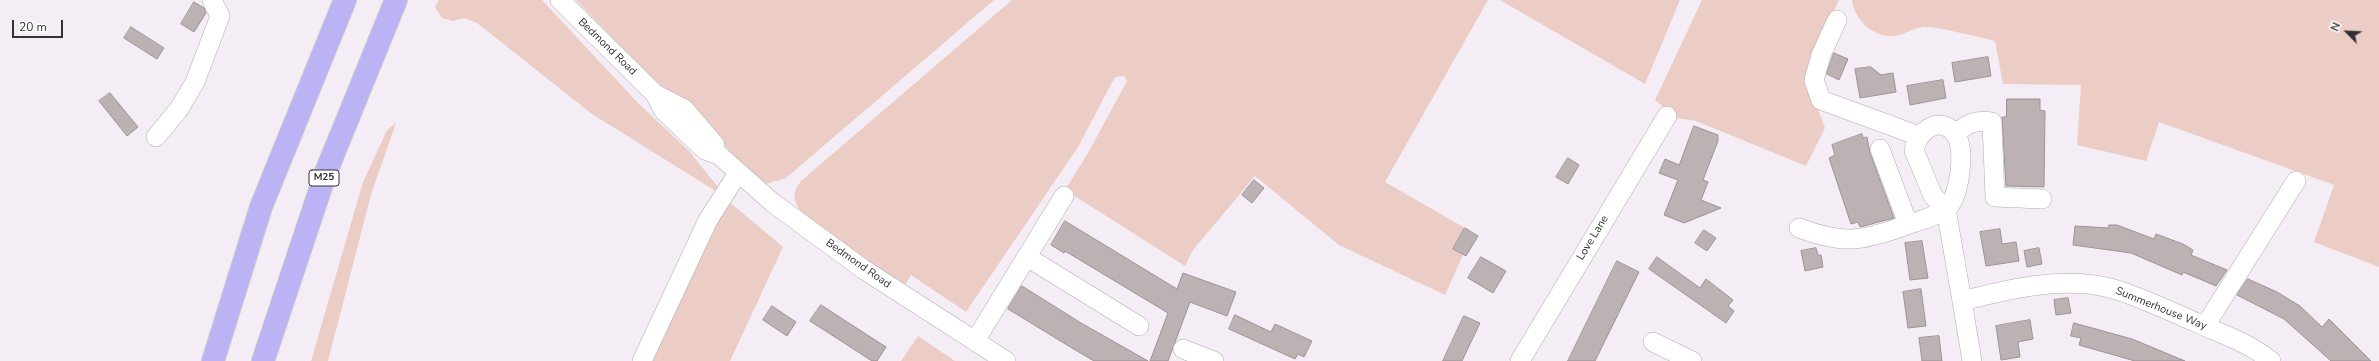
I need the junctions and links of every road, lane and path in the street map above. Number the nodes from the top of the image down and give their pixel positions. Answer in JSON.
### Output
{"nodes":[{"id":1,"x":212,"y":0,"type":"edge"},
{"id":2,"x":345,"y":0,"type":"edge"},
{"id":3,"x":396,"y":0,"type":"edge"},
{"id":4,"x":560,"y":0,"type":"edge"},
{"id":5,"x":1837,"y":20,"type":"dead end"},
{"id":6,"x":1667,"y":116,"type":"dead end"},
{"id":7,"x":1955,"y":134,"type":"junction"},
{"id":8,"x":1919,"y":136,"type":"junction"},
{"id":9,"x":156,"y":137,"type":"dead end"},
{"id":10,"x":1880,"y":149,"type":"dead end"},
{"id":11,"x":738,"y":173,"type":"junction"},
{"id":12,"x":2296,"y":181,"type":"dead end"},
{"id":13,"x":1064,"y":196,"type":"dead end"},
{"id":14,"x":2042,"y":199,"type":"dead end"},
{"id":15,"x":1946,"y":209,"type":"junction"},
{"id":16,"x":1908,"y":224,"type":"junction"},
{"id":17,"x":1799,"y":228,"type":"dead end"},
{"id":18,"x":1027,"y":256,"type":"junction"},
{"id":19,"x":1962,"y":301,"type":"junction"},
{"id":20,"x":1139,"y":326,"type":"dead end"},
{"id":21,"x":2205,"y":326,"type":"junction"},
{"id":22,"x":974,"y":341,"type":"junction"},
{"id":23,"x":1653,"y":342,"type":"dead end"},
{"id":24,"x":1183,"y":349,"type":"dead end"},
{"id":25,"x":213,"y":361,"type":"edge"},
{"id":26,"x":263,"y":361,"type":"edge"},
{"id":27,"x":642,"y":361,"type":"edge"},
{"id":28,"x":1006,"y":361,"type":"edge"},
{"id":29,"x":1214,"y":361,"type":"edge"},
{"id":30,"x":1520,"y":361,"type":"edge"},
{"id":31,"x":1692,"y":361,"type":"edge"},
{"id":32,"x":1972,"y":361,"type":"edge"},
{"id":33,"x":2271,"y":361,"type":"edge"}],
"edges":[{"from":1,"to":9,"type":"street"},
{"from":2,"to":25,"type":"highway"},
{"from":3,"to":26,"type":"highway","number":"M25"},
{"from":4,"to":11,"type":"street","name":"Bedmond Road"},
{"from":5,"to":8,"type":"street"},
{"from":6,"to":30,"type":"street","name":"Love Lane"},
{"from":7,"to":8,"type":"street"},
{"from":7,"to":14,"type":"street"},
{"from":7,"to":15,"type":"street"},
{"from":8,"to":15,"type":"street"},
{"from":10,"to":16,"type":"street"},
{"from":11,"to":22,"type":"street","name":"Bedmond Road"},
{"from":11,"to":27,"type":"street"},
{"from":12,"to":21,"type":"street"},
{"from":13,"to":18,"type":"street"},
{"from":15,"to":16,"type":"street"},
{"from":15,"to":19,"type":"street"},
{"from":16,"to":17,"type":"street"},
{"from":18,"to":20,"type":"street"},
{"from":18,"to":22,"type":"street"},
{"from":19,"to":21,"type":"street","name":"Summerhouse Way"},
{"from":19,"to":32,"type":"street"},
{"from":21,"to":33,"type":"street","name":"Summerhouse Way"},
{"from":22,"to":28,"type":"street","name":"Bedmond Road"},
{"from":23,"to":31,"type":"street"},
{"from":24,"to":29,"type":"street"}]}
